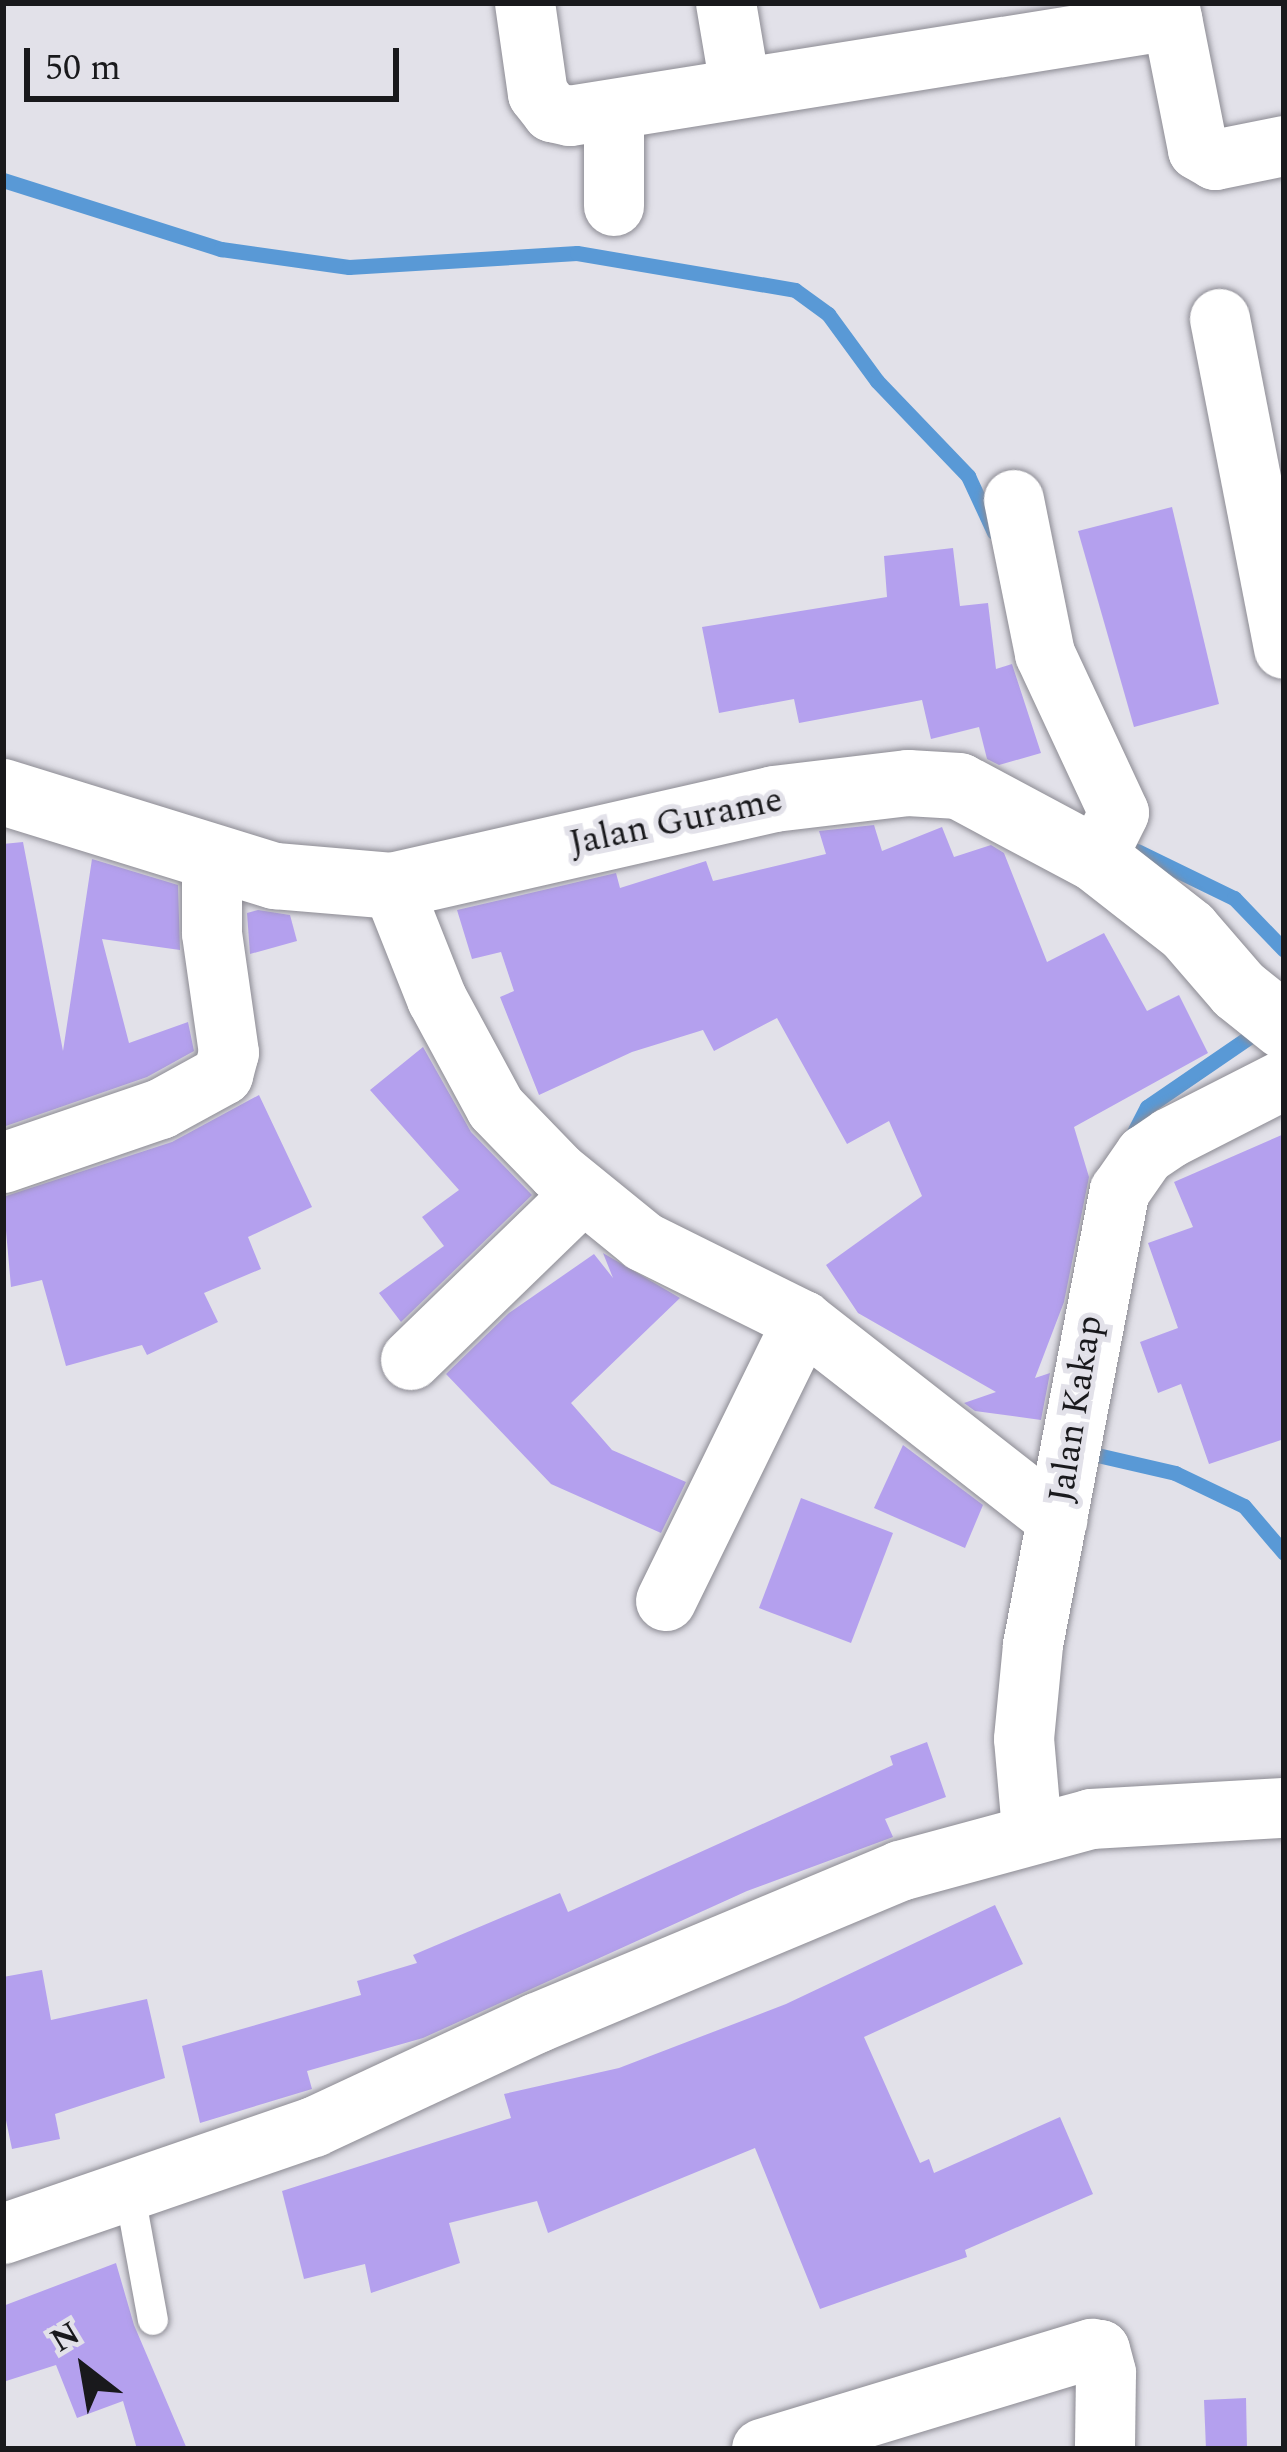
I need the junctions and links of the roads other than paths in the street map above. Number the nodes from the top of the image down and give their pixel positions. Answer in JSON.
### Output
{"nodes":[{"id":1,"x":525,"y":3,"type":"edge"},
{"id":2,"x":726,"y":3,"type":"edge"},
{"id":3,"x":1171,"y":11,"type":"edge"},
{"id":4,"x":740,"y":86,"type":"junction"},
{"id":5,"x":614,"y":110,"type":"junction"},
{"id":6,"x":1284,"y":146,"type":"edge"},
{"id":7,"x":614,"y":206,"type":"dead end"},
{"id":8,"x":1220,"y":319,"type":"dead end"},
{"id":9,"x":1014,"y":500,"type":"dead end"},
{"id":10,"x":1280,"y":614,"type":"edge"},
{"id":11,"x":3,"y":792,"type":"edge"},
{"id":12,"x":1107,"y":839,"type":"junction"},
{"id":13,"x":212,"y":859,"type":"junction"},
{"id":14,"x":392,"y":886,"type":"junction"},
{"id":15,"x":1272,"y":1030,"type":"edge"},
{"id":16,"x":3,"y":1162,"type":"edge"},
{"id":17,"x":582,"y":1194,"type":"junction"},
{"id":18,"x":803,"y":1321,"type":"junction"},
{"id":19,"x":411,"y":1360,"type":"dead end"},
{"id":20,"x":1066,"y":1471,"type":"junction"},
{"id":21,"x":665,"y":1601,"type":"dead end"},
{"id":22,"x":1284,"y":1808,"type":"edge"},
{"id":23,"x":1032,"y":1829,"type":"junction"},
{"id":24,"x":130,"y":2195,"type":"junction"},
{"id":25,"x":3,"y":2234,"type":"edge"},
{"id":26,"x":152,"y":2320,"type":"dead end"},
{"id":27,"x":762,"y":2449,"type":"edge"},
{"id":28,"x":1105,"y":2449,"type":"edge"}],
"edges":[{"from":1,"to":5,"type":"street"},
{"from":2,"to":4,"type":"street"},
{"from":3,"to":4,"type":"street"},
{"from":3,"to":6,"type":"street"},
{"from":4,"to":5,"type":"street"},
{"from":5,"to":7,"type":"street"},
{"from":8,"to":10,"type":"street"},
{"from":9,"to":12,"type":"street"},
{"from":11,"to":13,"type":"street","name":"Jalan Gurame"},
{"from":12,"to":14,"type":"street","name":"Jalan Gurame"},
{"from":12,"to":15,"type":"street","name":"Jalan Gurame"},
{"from":13,"to":14,"type":"street","name":"Jalan Gurame"},
{"from":13,"to":16,"type":"street"},
{"from":14,"to":17,"type":"street"},
{"from":15,"to":20,"type":"street","name":"Jalan Kakap"},
{"from":17,"to":18,"type":"street"},
{"from":17,"to":19,"type":"street"},
{"from":18,"to":20,"type":"street"},
{"from":18,"to":21,"type":"street"},
{"from":20,"to":23,"type":"street","name":"Jalan Kakap"},
{"from":22,"to":23,"type":"street"},
{"from":23,"to":24,"type":"street"},
{"from":24,"to":25,"type":"street"},
{"from":24,"to":26,"type":"lane"},
{"from":27,"to":28,"type":"street"}]}
